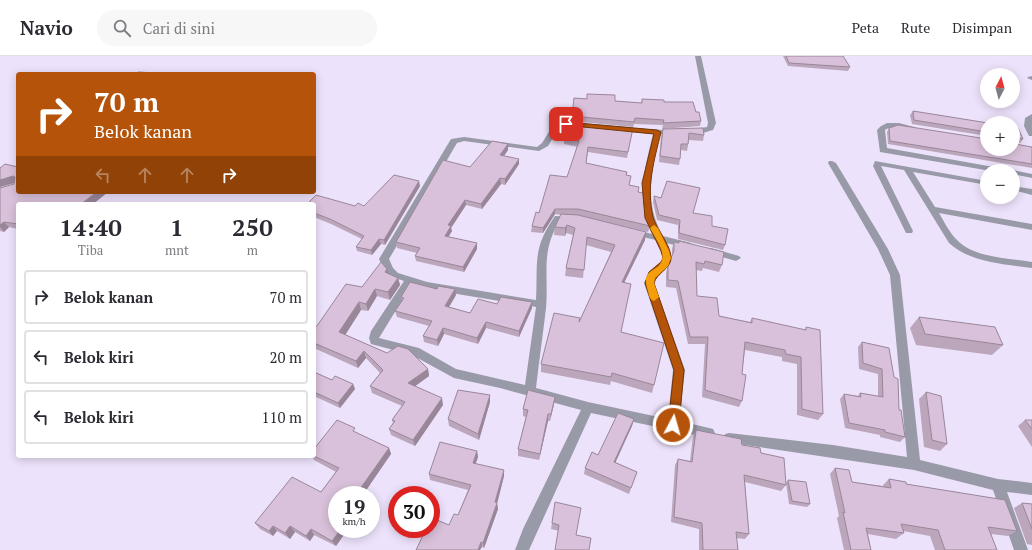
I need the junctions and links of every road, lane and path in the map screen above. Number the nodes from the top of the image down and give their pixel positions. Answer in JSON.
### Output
{"nodes":[{"id":1,"x":698,"y":56,"type":"edge"},
{"id":2,"x":1031,"y":120,"type":"edge"},
{"id":3,"x":588,"y":126,"type":"edge"},
{"id":4,"x":611,"y":128,"type":"edge"},
{"id":5,"x":921,"y":129,"type":"edge"},
{"id":6,"x":657,"y":132,"type":"junction"},
{"id":7,"x":1032,"y":134,"type":"edge"},
{"id":8,"x":832,"y":163,"type":"dead end"},
{"id":9,"x":980,"y":167,"type":"edge"},
{"id":10,"x":907,"y":168,"type":"junction"},
{"id":11,"x":1020,"y":173,"type":"edge"},
{"id":12,"x":1032,"y":176,"type":"edge"},
{"id":13,"x":980,"y":182,"type":"edge"},
{"id":14,"x":1020,"y":189,"type":"edge"},
{"id":15,"x":1032,"y":192,"type":"edge"},
{"id":16,"x":933,"y":209,"type":"junction"},
{"id":17,"x":584,"y":221,"type":"edge"},
{"id":18,"x":1032,"y":227,"type":"edge"},
{"id":19,"x":621,"y":229,"type":"edge"},
{"id":20,"x":909,"y":232,"type":"dead end"},
{"id":21,"x":658,"y":238,"type":"junction"},
{"id":22,"x":736,"y":258,"type":"dead end"},
{"id":23,"x":1032,"y":265,"type":"edge"},
{"id":24,"x":410,"y":280,"type":"junction"},
{"id":25,"x":541,"y":304,"type":"junction"},
{"id":26,"x":530,"y":391,"type":"junction"},
{"id":27,"x":588,"y":407,"type":"junction"},
{"id":28,"x":673,"y":425,"type":"junction"},
{"id":29,"x":914,"y":464,"type":"junction"},
{"id":30,"x":998,"y":485,"type":"junction"},
{"id":31,"x":1032,"y":489,"type":"edge"},
{"id":32,"x":522,"y":550,"type":"edge"},
{"id":33,"x":1021,"y":550,"type":"edge"}],
"edges":[{"from":1,"to":6,"type":"street"},
{"from":2,"to":7,"type":"street"},
{"from":3,"to":24,"type":"street"},
{"from":4,"to":6,"type":"street"},
{"from":5,"to":9,"type":"street"},
{"from":6,"to":21,"type":"street"},
{"from":8,"to":29,"type":"street"},
{"from":10,"to":13,"type":"street"},
{"from":10,"to":16,"type":"street"},
{"from":10,"to":20,"type":"street"},
{"from":11,"to":12,"type":"street"},
{"from":14,"to":15,"type":"street"},
{"from":16,"to":18,"type":"street"},
{"from":16,"to":23,"type":"street"},
{"from":17,"to":25,"type":"street"},
{"from":19,"to":21,"type":"street"},
{"from":21,"to":22,"type":"street"},
{"from":21,"to":28,"type":"street"},
{"from":24,"to":25,"type":"street"},
{"from":24,"to":26,"type":"street"},
{"from":25,"to":26,"type":"street"},
{"from":26,"to":27,"type":"street"},
{"from":27,"to":28,"type":"street"},
{"from":27,"to":32,"type":"street"},
{"from":28,"to":29,"type":"street"},
{"from":29,"to":30,"type":"street"},
{"from":30,"to":31,"type":"street"},
{"from":30,"to":33,"type":"street"}]}
